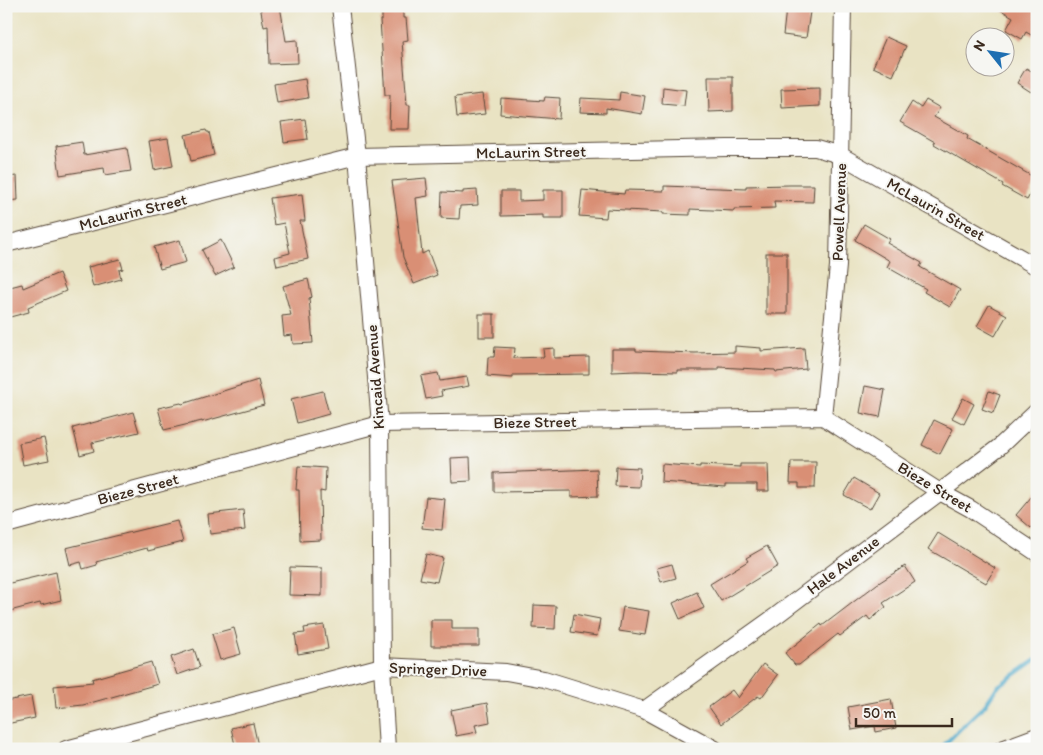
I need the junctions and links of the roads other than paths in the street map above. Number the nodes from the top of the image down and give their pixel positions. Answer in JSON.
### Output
{"nodes":[{"id":1,"x":340,"y":6,"type":"edge"},
{"id":2,"x":843,"y":6,"type":"edge"},
{"id":3,"x":840,"y":154,"type":"junction"},
{"id":4,"x":358,"y":156,"type":"junction"},
{"id":5,"x":6,"y":244,"type":"edge"},
{"id":6,"x":1037,"y":267,"type":"edge"},
{"id":7,"x":1037,"y":411,"type":"edge"},
{"id":8,"x":823,"y":417,"type":"junction"},
{"id":9,"x":380,"y":424,"type":"junction"},
{"id":10,"x":940,"y":492,"type":"junction"},
{"id":11,"x":6,"y":525,"type":"edge"},
{"id":12,"x":1037,"y":553,"type":"edge"},
{"id":13,"x":382,"y":666,"type":"junction"},
{"id":14,"x":644,"y":710,"type":"junction"},
{"id":15,"x":1037,"y":736,"type":"edge"},
{"id":16,"x":66,"y":749,"type":"edge"},
{"id":17,"x":387,"y":749,"type":"edge"},
{"id":18,"x":715,"y":749,"type":"edge"},
{"id":19,"x":1002,"y":749,"type":"edge"}],
"edges":[{"from":1,"to":4,"type":"street","name":"Kincaid Avenue"},
{"from":2,"to":3,"type":"street","name":"Powell Avenue"},
{"from":3,"to":4,"type":"street","name":"McLaurin Street"},
{"from":3,"to":6,"type":"street","name":"McLaurin Street"},
{"from":3,"to":8,"type":"street","name":"Powell Avenue"},
{"from":4,"to":5,"type":"street","name":"McLaurin Street"},
{"from":4,"to":9,"type":"street","name":"Kincaid Avenue"},
{"from":7,"to":10,"type":"street","name":"Hale Avenue"},
{"from":8,"to":9,"type":"street","name":"Bieze Street"},
{"from":8,"to":10,"type":"street","name":"Bieze Street"},
{"from":9,"to":11,"type":"street","name":"Bieze Street"},
{"from":9,"to":13,"type":"street","name":"Kincaid Avenue"},
{"from":10,"to":12,"type":"street","name":"Bieze Street"},
{"from":10,"to":14,"type":"street","name":"Hale Avenue"},
{"from":13,"to":14,"type":"street","name":"Springer Drive"},
{"from":13,"to":16,"type":"street","name":"Springer Drive"},
{"from":13,"to":17,"type":"street","name":"Kincaid Avenue"},
{"from":14,"to":18,"type":"street","name":"Springer Drive"},
{"from":15,"to":19,"type":"street"}]}
